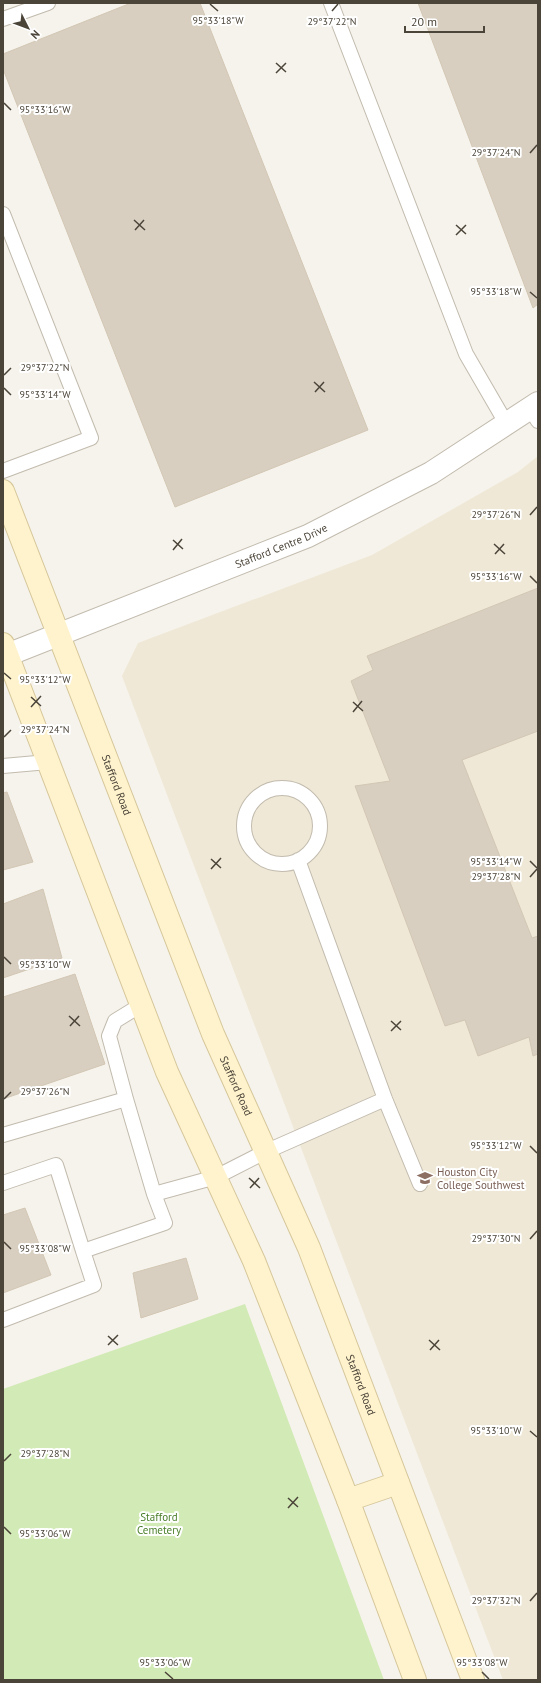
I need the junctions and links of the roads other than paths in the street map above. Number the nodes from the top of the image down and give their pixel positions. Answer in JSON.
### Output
{"nodes":[{"id":1,"x":48,"y":3,"type":"edge"},
{"id":2,"x":331,"y":3,"type":"edge"},
{"id":3,"x":3,"y":19,"type":"edge"},
{"id":4,"x":3,"y":214,"type":"edge"},
{"id":5,"x":535,"y":410,"type":"edge"},
{"id":6,"x":506,"y":424,"type":"junction"},
{"id":7,"x":3,"y":471,"type":"edge"},
{"id":8,"x":3,"y":491,"type":"edge"},
{"id":9,"x":58,"y":635,"type":"junction"},
{"id":10,"x":4,"y":651,"type":"edge"},
{"id":11,"x":48,"y":762,"type":"junction"},
{"id":12,"x":3,"y":766,"type":"edge"},
{"id":13,"x":298,"y":860,"type":"junction"},
{"id":14,"x":141,"y":1005,"type":"junction"},
{"id":15,"x":126,"y":1098,"type":"junction"},
{"id":16,"x":385,"y":1099,"type":"junction"},
{"id":17,"x":3,"y":1135,"type":"edge"},
{"id":18,"x":265,"y":1152,"type":"junction"},
{"id":19,"x":216,"y":1177,"type":"junction"},
{"id":20,"x":3,"y":1183,"type":"edge"},
{"id":21,"x":420,"y":1184,"type":"dead end"},
{"id":22,"x":154,"y":1194,"type":"junction"},
{"id":23,"x":83,"y":1251,"type":"junction"},
{"id":24,"x":3,"y":1320,"type":"edge"},
{"id":25,"x":398,"y":1483,"type":"junction"},
{"id":26,"x":348,"y":1500,"type":"junction"},
{"id":27,"x":416,"y":1680,"type":"edge"},
{"id":28,"x":473,"y":1680,"type":"edge"}],
"edges":[{"from":1,"to":3,"type":"lane"},
{"from":2,"to":6,"type":"lane"},
{"from":4,"to":7,"type":"lane"},
{"from":5,"to":6,"type":"street","name":"Stafford Centre Drive"},
{"from":6,"to":9,"type":"street","name":"Stafford Centre Drive"},
{"from":8,"to":9,"type":"main road","name":"Stafford Road"},
{"from":9,"to":10,"type":"street","name":"Stafford Centre Drive"},
{"from":9,"to":18,"type":"main road","name":"Stafford Road"},
{"from":10,"to":11,"type":"main road"},
{"from":11,"to":12,"type":"lane"},
{"from":11,"to":14,"type":"main road"},
{"from":13,"to":13,"type":"lane"},
{"from":13,"to":16,"type":"lane"},
{"from":14,"to":15,"type":"lane"},
{"from":14,"to":19,"type":"main road"},
{"from":15,"to":17,"type":"lane"},
{"from":15,"to":22,"type":"lane"},
{"from":16,"to":18,"type":"lane"},
{"from":16,"to":21,"type":"lane"},
{"from":18,"to":19,"type":"lane"},
{"from":18,"to":25,"type":"main road","name":"Stafford Road"},
{"from":19,"to":22,"type":"lane"},
{"from":19,"to":26,"type":"main road"},
{"from":20,"to":23,"type":"lane"},
{"from":22,"to":23,"type":"lane"},
{"from":23,"to":24,"type":"lane"},
{"from":25,"to":26,"type":"main road"},
{"from":25,"to":28,"type":"main road","name":"Stafford Road"},
{"from":26,"to":27,"type":"main road"}]}
